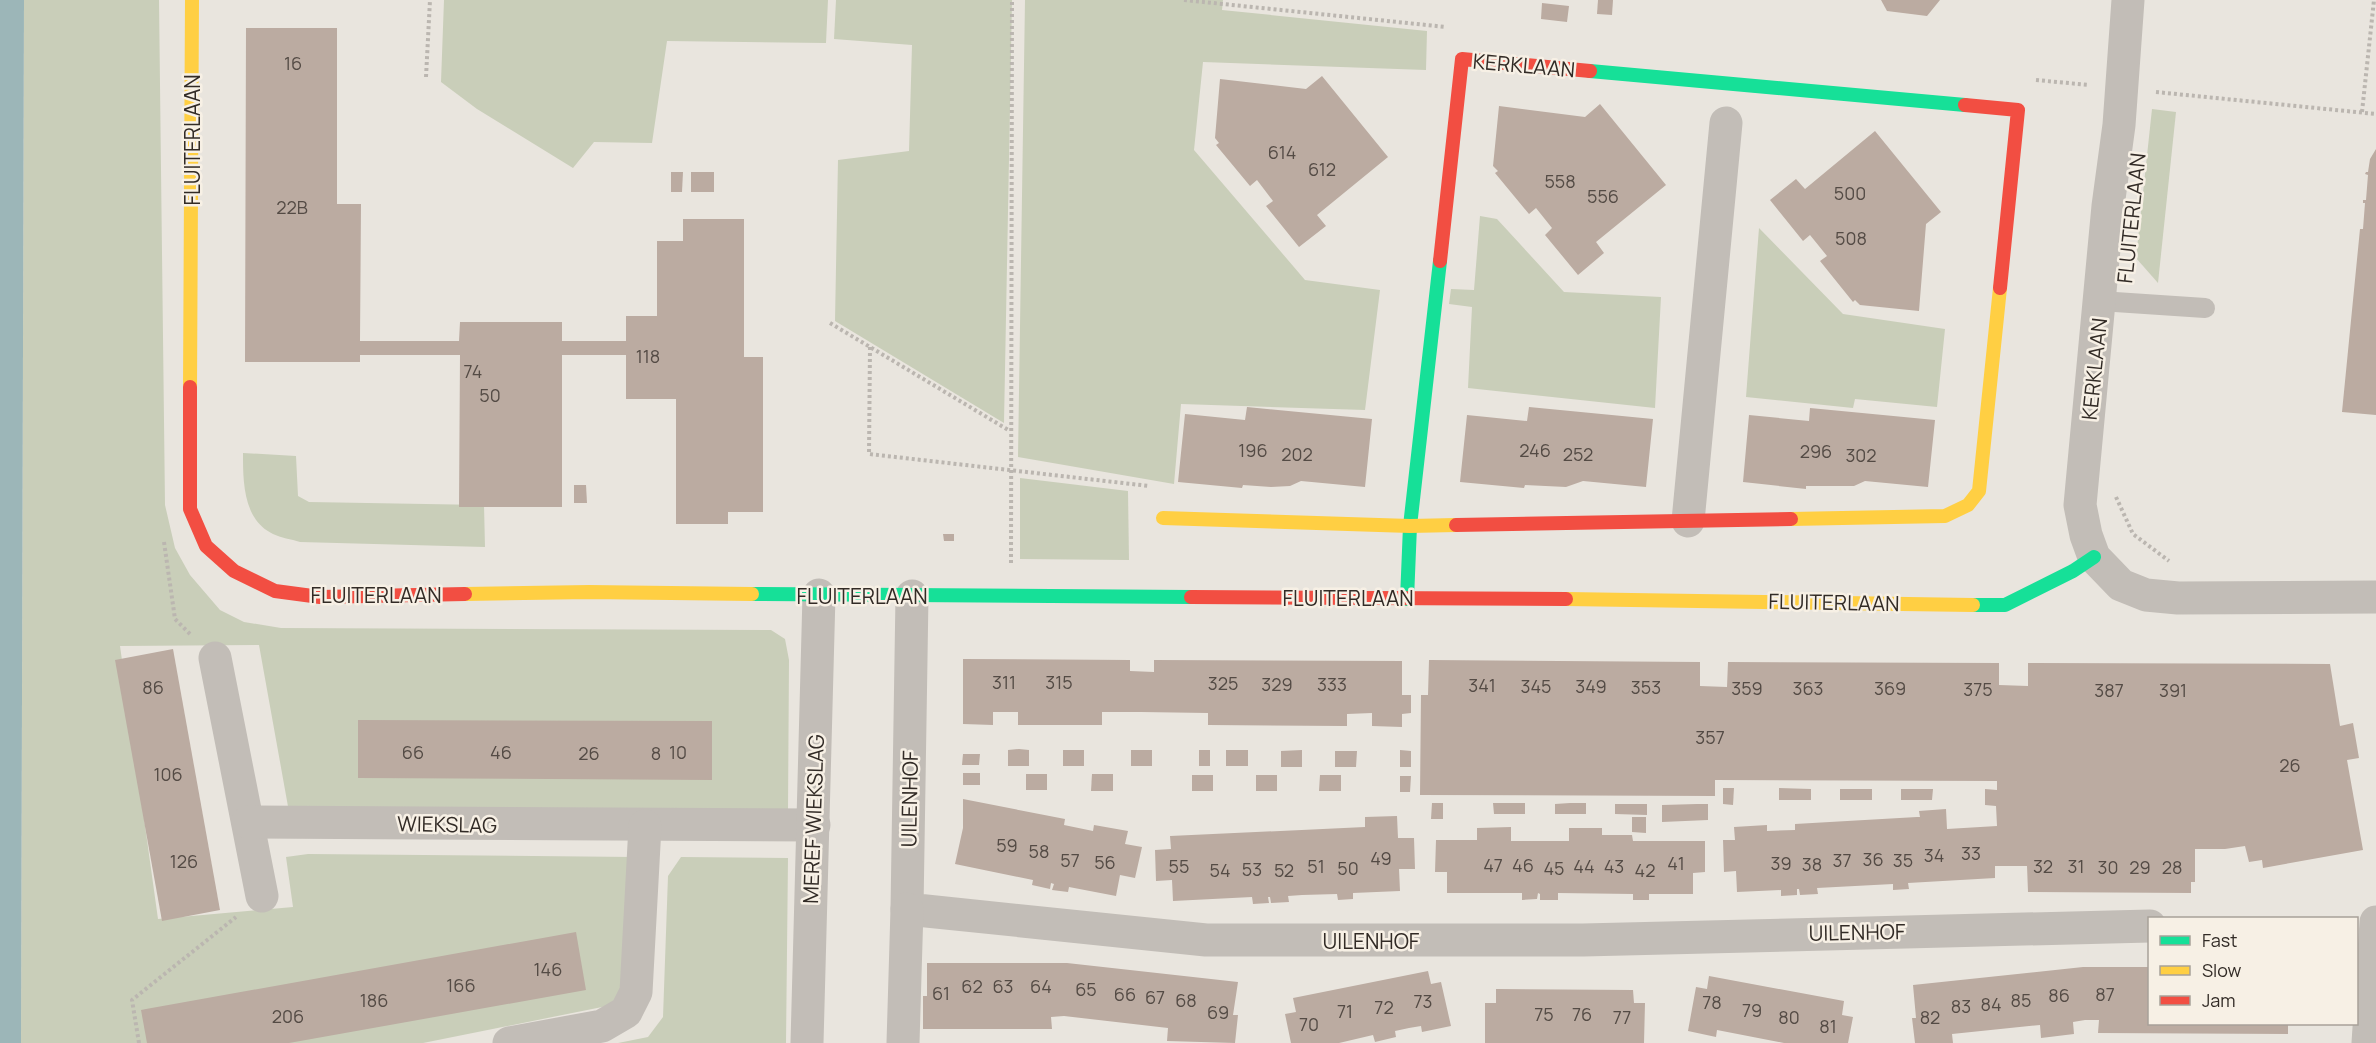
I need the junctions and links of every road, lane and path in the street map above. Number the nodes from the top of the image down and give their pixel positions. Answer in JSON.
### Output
{"nodes":[{"id":1,"x":192,"y":0,"type":"edge"},
{"id":2,"x":429,"y":0,"type":"edge"},
{"id":3,"x":1012,"y":0,"type":"edge"},
{"id":4,"x":1184,"y":0,"type":"edge"},
{"id":5,"x":2128,"y":0,"type":"edge"},
{"id":6,"x":2374,"y":0,"type":"edge"},
{"id":7,"x":1462,"y":59,"type":"junction"},
{"id":8,"x":426,"y":77,"type":"dead end"},
{"id":9,"x":2225,"y":99,"type":"dead end"},
{"id":10,"x":2362,"y":112,"type":"junction"},
{"id":11,"x":2376,"y":114,"type":"edge"},
{"id":12,"x":1726,"y":123,"type":"dead end"},
{"id":13,"x":2100,"y":301,"type":"junction"},
{"id":14,"x":2205,"y":308,"type":"dead end"},
{"id":15,"x":830,"y":323,"type":"dead end"},
{"id":16,"x":870,"y":347,"type":"junction"},
{"id":17,"x":1011,"y":431,"type":"junction"},
{"id":18,"x":1011,"y":471,"type":"junction"},
{"id":19,"x":2114,"y":493,"type":"dead end"},
{"id":20,"x":190,"y":509,"type":"junction"},
{"id":21,"x":1163,"y":518,"type":"joint"},
{"id":22,"x":1688,"y":521,"type":"junction"},
{"id":23,"x":1410,"y":526,"type":"junction"},
{"id":24,"x":2094,"y":557,"type":"junction"},
{"id":25,"x":2171,"y":563,"type":"dead end"},
{"id":26,"x":819,"y":595,"type":"junction"},
{"id":27,"x":912,"y":596,"type":"junction"},
{"id":28,"x":1011,"y":596,"type":"junction"},
{"id":29,"x":2376,"y":597,"type":"edge"},
{"id":30,"x":1407,"y":599,"type":"junction"},
{"id":31,"x":215,"y":658,"type":"joint"},
{"id":32,"x":248,"y":822,"type":"junction"},
{"id":33,"x":814,"y":825,"type":"junction"},
{"id":34,"x":645,"y":826,"type":"junction"},
{"id":35,"x":262,"y":896,"type":"joint"},
{"id":36,"x":907,"y":909,"type":"junction"},
{"id":37,"x":2358,"y":922,"type":"edge"},
{"id":38,"x":2376,"y":922,"type":"edge"},
{"id":39,"x":2148,"y":926,"type":"edge"},
{"id":40,"x":139,"y":1043,"type":"edge"},
{"id":41,"x":509,"y":1043,"type":"edge"},
{"id":42,"x":807,"y":1043,"type":"edge"},
{"id":43,"x":903,"y":1043,"type":"edge"},
{"id":44,"x":2368,"y":1043,"type":"edge"}],
"edges":[{"from":1,"to":20,"type":"street","name":"FLUITERLAAN"},
{"from":2,"to":8,"type":"path"},
{"from":3,"to":17,"type":"path"},
{"from":4,"to":7,"type":"path"},
{"from":5,"to":13,"type":"street","name":"KERKLAAN"},
{"from":6,"to":10,"type":"path"},
{"from":7,"to":22,"type":"street","name":"KERKLAAN"},
{"from":7,"to":23,"type":"street","name":"KERKLAAN"},
{"from":9,"to":10,"type":"path"},
{"from":10,"to":11,"type":"path"},
{"from":12,"to":22,"type":"street"},
{"from":13,"to":14,"type":"lane"},
{"from":13,"to":24,"type":"street","name":"KERKLAAN"},
{"from":15,"to":16,"type":"path"},
{"from":16,"to":17,"type":"path"},
{"from":16,"to":18,"type":"path"},
{"from":17,"to":18,"type":"path"},
{"from":18,"to":21,"type":"path"},
{"from":18,"to":28,"type":"path"},
{"from":19,"to":25,"type":"path"},
{"from":20,"to":26,"type":"street","name":"FLUITERLAAN"},
{"from":20,"to":31,"type":"path"},
{"from":21,"to":23,"type":"street"},
{"from":22,"to":23,"type":"street"},
{"from":23,"to":30,"type":"street","name":"KERKLAAN"},
{"from":24,"to":29,"type":"street"},
{"from":24,"to":30,"type":"street","name":"FLUITERLAAN"},
{"from":26,"to":27,"type":"street","name":"FLUITERLAAN"},
{"from":26,"to":33,"type":"street","name":"MEREF WIEKSLAG"},
{"from":27,"to":28,"type":"street","name":"FLUITERLAAN"},
{"from":27,"to":36,"type":"street","name":"UILENHOF"},
{"from":28,"to":30,"type":"street","name":"FLUITERLAAN"},
{"from":31,"to":32,"type":"street"},
{"from":32,"to":34,"type":"street","name":"WIEKSLAG"},
{"from":32,"to":35,"type":"street"},
{"from":33,"to":34,"type":"street","name":"WIEKSLAG"},
{"from":33,"to":42,"type":"street","name":"MEREF WIEKSLAG"},
{"from":34,"to":41,"type":"street"},
{"from":35,"to":40,"type":"path"},
{"from":36,"to":39,"type":"street","name":"UILENHOF"},
{"from":36,"to":43,"type":"street"},
{"from":37,"to":38,"type":"street"},
{"from":38,"to":44,"type":"street"}]}
